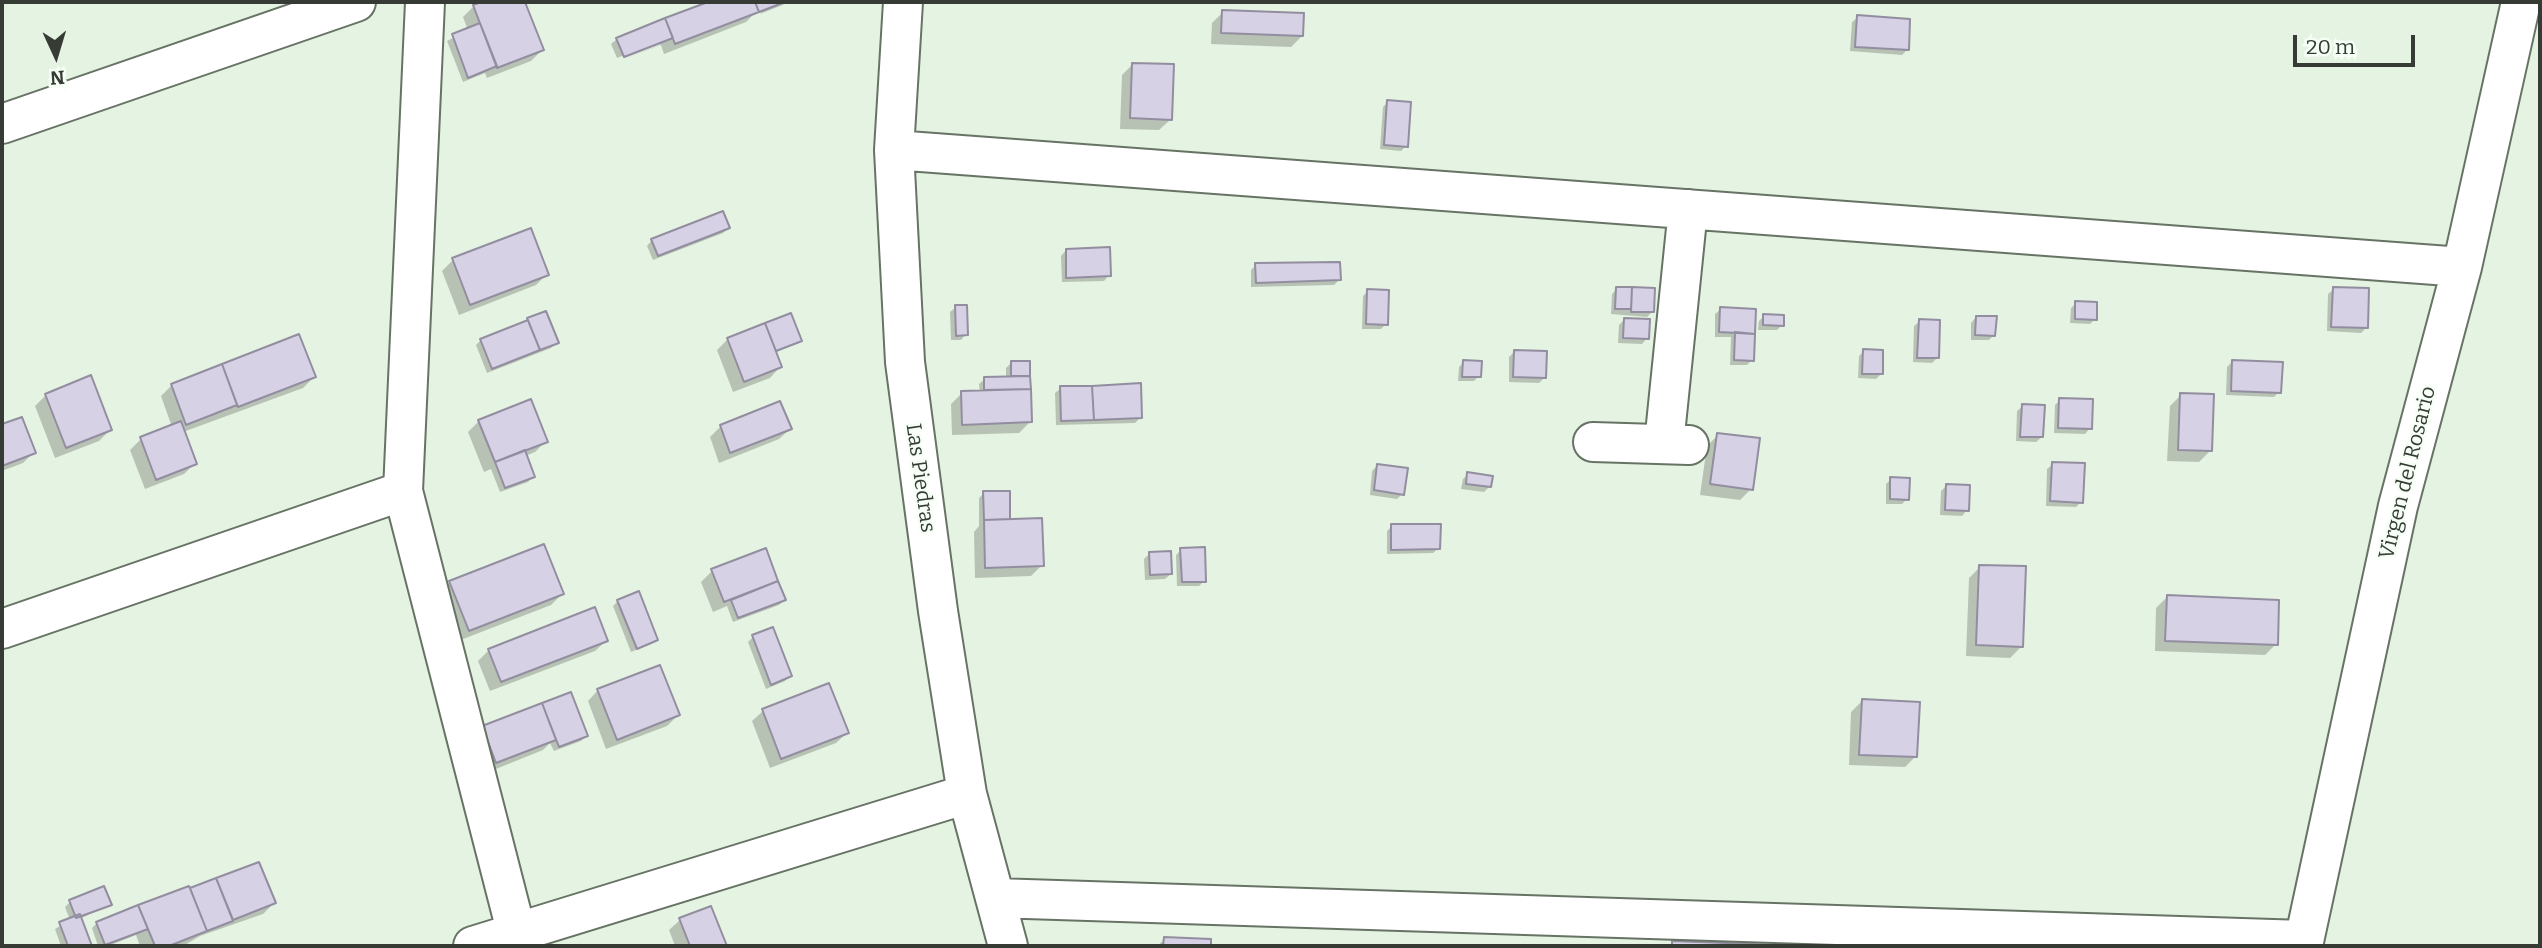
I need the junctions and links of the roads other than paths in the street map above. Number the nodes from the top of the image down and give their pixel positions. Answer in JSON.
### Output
{"nodes":[{"id":1,"x":356,"y":2,"type":"edge"},
{"id":2,"x":425,"y":2,"type":"edge"},
{"id":3,"x":902,"y":2,"type":"edge"},
{"id":4,"x":2521,"y":2,"type":"edge"},
{"id":5,"x":2,"y":124,"type":"edge"},
{"id":6,"x":894,"y":150,"type":"junction"},
{"id":7,"x":1688,"y":209,"type":"junction"},
{"id":8,"x":2462,"y":267,"type":"junction"},
{"id":9,"x":1593,"y":442,"type":"dead end"},
{"id":10,"x":403,"y":491,"type":"junction"},
{"id":11,"x":2,"y":629,"type":"edge"},
{"id":12,"x":967,"y":794,"type":"junction"},
{"id":13,"x":995,"y":898,"type":"junction"},
{"id":14,"x":518,"y":939,"type":"edge"},
{"id":15,"x":2304,"y":943,"type":"edge"},
{"id":16,"x":473,"y":946,"type":"edge"},
{"id":17,"x":1008,"y":946,"type":"edge"}],
"edges":[{"from":1,"to":5,"type":"street"},
{"from":2,"to":10,"type":"street"},
{"from":3,"to":6,"type":"street","name":"Las Piedras"},
{"from":4,"to":8,"type":"street","name":"Virgen del Rosario"},
{"from":6,"to":7,"type":"street"},
{"from":6,"to":12,"type":"street","name":"Las Piedras"},
{"from":7,"to":8,"type":"street"},
{"from":7,"to":9,"type":"street"},
{"from":8,"to":15,"type":"street","name":"Virgen del Rosario"},
{"from":10,"to":11,"type":"street"},
{"from":10,"to":14,"type":"street"},
{"from":12,"to":13,"type":"street","name":"Las Piedras"},
{"from":12,"to":14,"type":"street"},
{"from":13,"to":15,"type":"street"},
{"from":13,"to":17,"type":"street","name":"Las Piedras"},
{"from":14,"to":16,"type":"street"}]}
